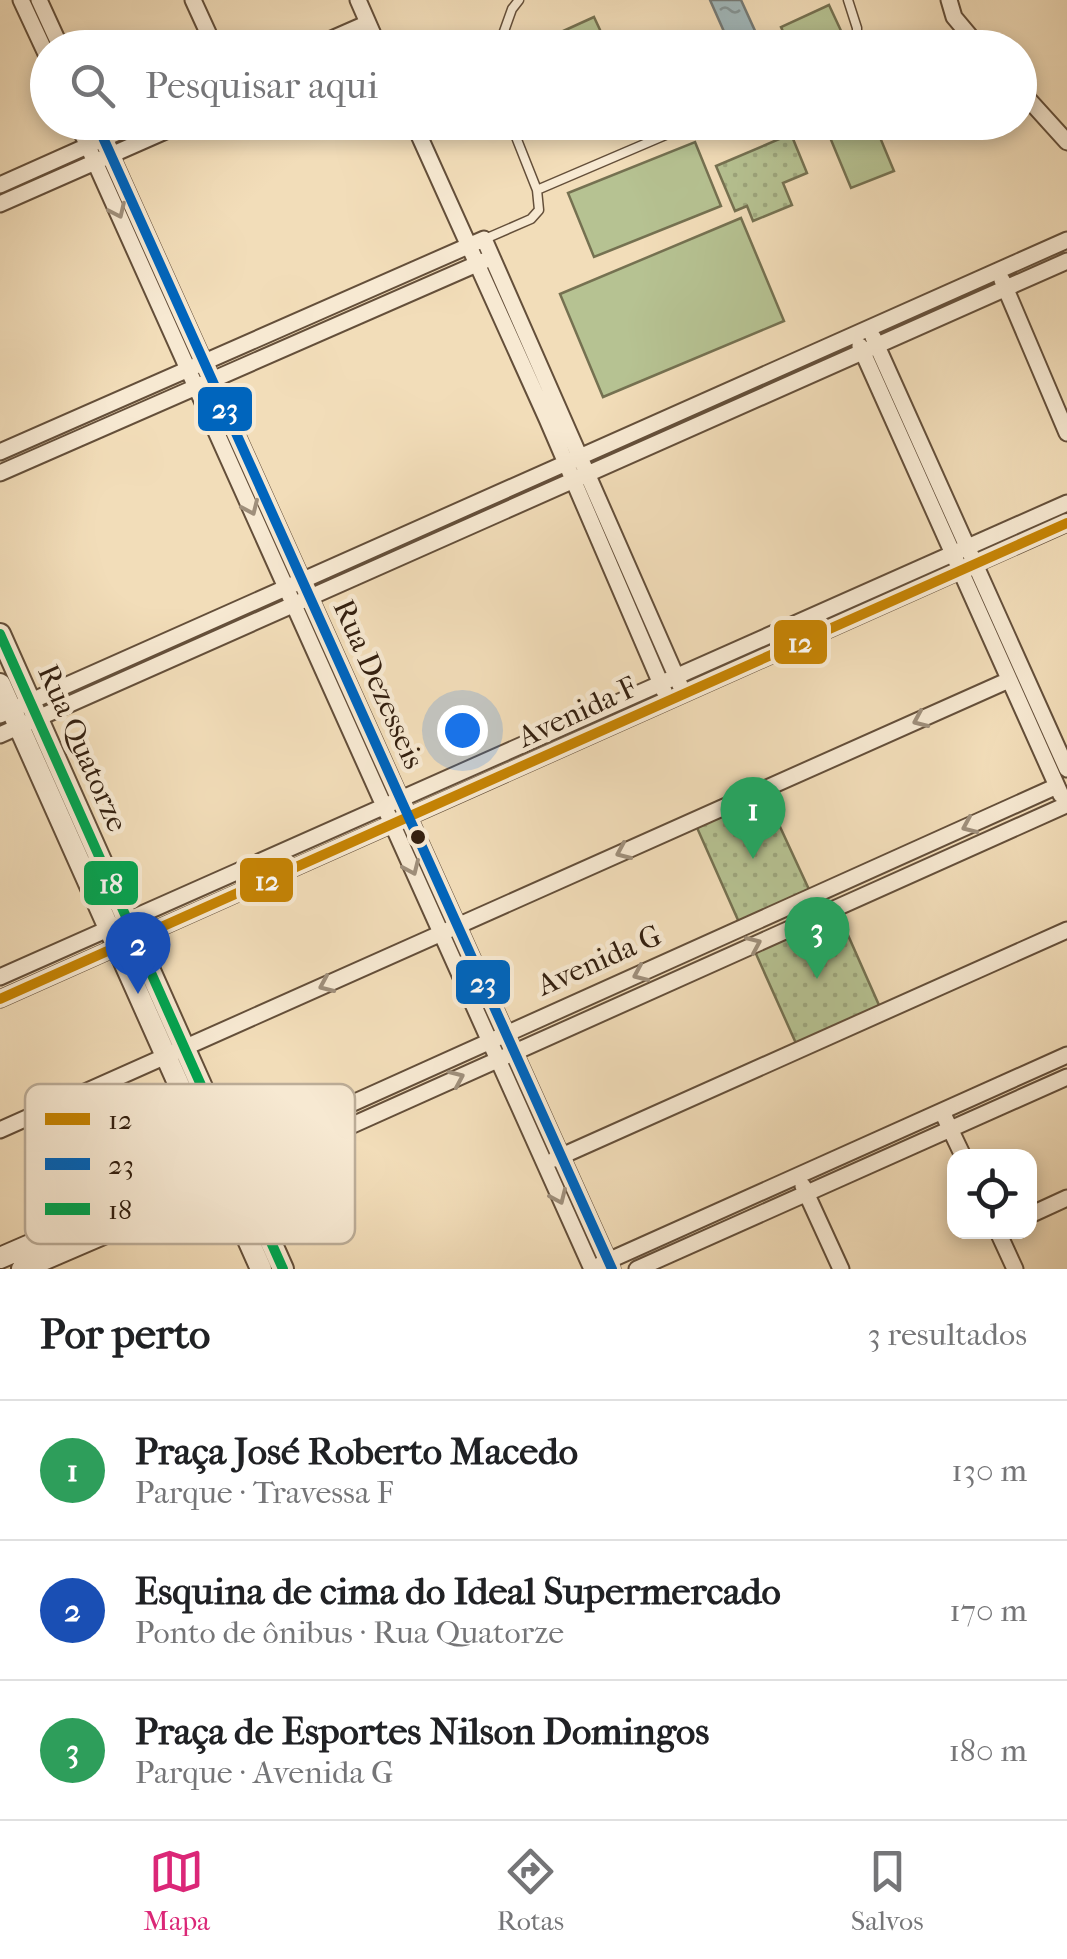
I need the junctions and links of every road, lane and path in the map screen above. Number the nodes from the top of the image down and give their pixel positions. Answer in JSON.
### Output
{"nodes":[{"id":1,"x":21,"y":0,"type":"edge"},
{"id":2,"x":39,"y":0,"type":"edge"},
{"id":3,"x":193,"y":0,"type":"edge"},
{"id":4,"x":358,"y":0,"type":"edge"},
{"id":5,"x":519,"y":0,"type":"edge"},
{"id":6,"x":848,"y":0,"type":"edge"},
{"id":7,"x":949,"y":0,"type":"edge"},
{"id":8,"x":368,"y":23,"type":"junction"},
{"id":9,"x":35,"y":30,"type":"edge"},
{"id":10,"x":53,"y":30,"type":"edge"},
{"id":11,"x":206,"y":30,"type":"edge"},
{"id":12,"x":352,"y":30,"type":"edge"},
{"id":13,"x":371,"y":30,"type":"edge"},
{"id":14,"x":504,"y":30,"type":"edge"},
{"id":15,"x":857,"y":30,"type":"edge"},
{"id":16,"x":964,"y":30,"type":"edge"},
{"id":17,"x":1037,"y":109,"type":"edge"},
{"id":18,"x":85,"y":140,"type":"edge"},
{"id":19,"x":104,"y":140,"type":"joint"},
{"id":20,"x":147,"y":140,"type":"edge"},
{"id":21,"x":422,"y":140,"type":"edge"},
{"id":22,"x":517,"y":140,"type":"edge"},
{"id":23,"x":654,"y":140,"type":"edge"},
{"id":24,"x":1067,"y":142,"type":"edge"},
{"id":25,"x":88,"y":147,"type":"junction"},
{"id":26,"x":104,"y":160,"type":"junction"},
{"id":27,"x":0,"y":185,"type":"edge"},
{"id":28,"x":537,"y":190,"type":"junction"},
{"id":29,"x":0,"y":204,"type":"edge"},
{"id":30,"x":501,"y":232,"type":"junction"},
{"id":31,"x":1067,"y":240,"type":"edge"},
{"id":32,"x":476,"y":243,"type":"junction"},
{"id":33,"x":485,"y":261,"type":"junction"},
{"id":34,"x":1067,"y":261,"type":"edge"},
{"id":35,"x":998,"y":271,"type":"junction"},
{"id":36,"x":1005,"y":288,"type":"junction"},
{"id":37,"x":862,"y":332,"type":"junction"},
{"id":38,"x":869,"y":349,"type":"junction"},
{"id":39,"x":206,"y":362,"type":"junction"},
{"id":40,"x":189,"y":369,"type":"junction"},
{"id":41,"x":213,"y":378,"type":"junction"},
{"id":42,"x":197,"y":385,"type":"junction"},
{"id":43,"x":1067,"y":433,"type":"edge"},
{"id":44,"x":0,"y":452,"type":"edge"},
{"id":45,"x":572,"y":460,"type":"junction"},
{"id":46,"x":0,"y":473,"type":"edge"},
{"id":47,"x":579,"y":478,"type":"junction"},
{"id":48,"x":1067,"y":504,"type":"edge"},
{"id":49,"x":1067,"y":524,"type":"edge"},
{"id":50,"x":959,"y":551,"type":"junction"},
{"id":51,"x":967,"y":568,"type":"junction"},
{"id":52,"x":302,"y":579,"type":"junction"},
{"id":53,"x":286,"y":586,"type":"junction"},
{"id":54,"x":310,"y":596,"type":"junction"},
{"id":55,"x":294,"y":604,"type":"junction"},
{"id":56,"x":0,"y":634,"type":"edge"},
{"id":57,"x":676,"y":676,"type":"junction"},
{"id":58,"x":1009,"y":680,"type":"junction"},
{"id":59,"x":660,"y":683,"type":"junction"},
{"id":60,"x":0,"y":684,"type":"edge"},
{"id":61,"x":684,"y":694,"type":"junction"},
{"id":62,"x":668,"y":701,"type":"junction"},
{"id":63,"x":16,"y":718,"type":"edge"},
{"id":64,"x":1067,"y":769,"type":"edge"},
{"id":65,"x":1057,"y":786,"type":"junction"},
{"id":66,"x":401,"y":799,"type":"junction"},
{"id":67,"x":1066,"y":806,"type":"edge"},
{"id":68,"x":384,"y":807,"type":"junction"},
{"id":69,"x":410,"y":819,"type":"junction"},
{"id":70,"x":392,"y":825,"type":"junction"},
{"id":71,"x":790,"y":908,"type":"junction"},
{"id":72,"x":798,"y":925,"type":"junction"},
{"id":73,"x":458,"y":926,"type":"junction"},
{"id":74,"x":1067,"y":930,"type":"edge"},
{"id":75,"x":122,"y":934,"type":"junction"},
{"id":76,"x":441,"y":934,"type":"junction"},
{"id":77,"x":0,"y":977,"type":"edge"},
{"id":78,"x":0,"y":999,"type":"edge"},
{"id":79,"x":506,"y":1034,"type":"junction"},
{"id":80,"x":489,"y":1040,"type":"junction"},
{"id":81,"x":175,"y":1052,"type":"junction"},
{"id":82,"x":515,"y":1052,"type":"junction"},
{"id":83,"x":1067,"y":1055,"type":"edge"},
{"id":84,"x":496,"y":1060,"type":"junction"},
{"id":85,"x":1067,"y":1077,"type":"edge"},
{"id":86,"x":403,"y":1079,"type":"junction"},
{"id":87,"x":103,"y":1084,"type":"edge"},
{"id":88,"x":189,"y":1084,"type":"edge"},
{"id":89,"x":413,"y":1098,"type":"junction"},
{"id":90,"x":355,"y":1104,"type":"edge"},
{"id":91,"x":942,"y":1110,"type":"junction"},
{"id":92,"x":25,"y":1119,"type":"edge"},
{"id":93,"x":355,"y":1121,"type":"edge"},
{"id":94,"x":950,"y":1127,"type":"junction"},
{"id":95,"x":0,"y":1130,"type":"edge"},
{"id":96,"x":960,"y":1149,"type":"edge"},
{"id":97,"x":562,"y":1156,"type":"junction"},
{"id":98,"x":544,"y":1164,"type":"junction"},
{"id":99,"x":798,"y":1176,"type":"junction"},
{"id":100,"x":806,"y":1193,"type":"junction"},
{"id":101,"x":1067,"y":1198,"type":"edge"},
{"id":102,"x":1037,"y":1212,"type":"edge"},
{"id":103,"x":1001,"y":1239,"type":"edge"},
{"id":104,"x":36,"y":1244,"type":"edge"},
{"id":105,"x":74,"y":1244,"type":"edge"},
{"id":106,"x":253,"y":1244,"type":"edge"},
{"id":107,"x":269,"y":1244,"type":"edge"},
{"id":108,"x":0,"y":1258,"type":"edge"},
{"id":109,"x":610,"y":1264,"type":"edge"},
{"id":110,"x":22,"y":1269,"type":"edge"},
{"id":111,"x":261,"y":1269,"type":"edge"},
{"id":112,"x":283,"y":1269,"type":"edge"},
{"id":113,"x":591,"y":1269,"type":"edge"},
{"id":114,"x":637,"y":1269,"type":"edge"},
{"id":115,"x":841,"y":1269,"type":"edge"},
{"id":116,"x":1015,"y":1269,"type":"edge"}],
"edges":[{"from":1,"to":9,"type":"street"},
{"from":2,"to":10,"type":"street"},
{"from":3,"to":11,"type":"street"},
{"from":4,"to":8,"type":"street"},
{"from":5,"to":14,"type":"lane"},
{"from":6,"to":15,"type":"lane"},
{"from":7,"to":16,"type":"street"},
{"from":8,"to":12,"type":"street"},
{"from":8,"to":13,"type":"street"},
{"from":17,"to":24,"type":"street"},
{"from":18,"to":25,"type":"street","name":"Rua Dezesseis"},
{"from":19,"to":25,"type":"street"},
{"from":19,"to":26,"type":"street","name":"Rua Dezesseis"},
{"from":20,"to":26,"type":"street"},
{"from":21,"to":32,"type":"street"},
{"from":22,"to":28,"type":"lane"},
{"from":23,"to":28,"type":"lane"},
{"from":25,"to":26,"type":"street","name":"Rua Dezesseis"},
{"from":25,"to":27,"type":"street"},
{"from":26,"to":29,"type":"street"},
{"from":26,"to":39,"type":"street","name":"Rua Dezesseis"},
{"from":26,"to":40,"type":"street","name":"Rua Dezesseis","one_way":true},
{"from":28,"to":30,"type":"lane"},
{"from":30,"to":32,"type":"lane"},
{"from":30,"to":33,"type":"lane"},
{"from":31,"to":35,"type":"street"},
{"from":32,"to":33,"type":"street"},
{"from":32,"to":39,"type":"street"},
{"from":33,"to":41,"type":"street"},
{"from":33,"to":45,"type":"street"},
{"from":34,"to":36,"type":"street"},
{"from":35,"to":36,"type":"street"},
{"from":35,"to":37,"type":"street"},
{"from":36,"to":38,"type":"street"},
{"from":36,"to":43,"type":"street"},
{"from":37,"to":38,"type":"street"},
{"from":37,"to":45,"type":"street"},
{"from":38,"to":47,"type":"street"},
{"from":38,"to":50,"type":"street"},
{"from":39,"to":40,"type":"street"},
{"from":39,"to":41,"type":"street","name":"Rua Dezesseis"},
{"from":40,"to":42,"type":"street","name":"Rua Dezesseis"},
{"from":40,"to":44,"type":"street"},
{"from":41,"to":42,"type":"street"},
{"from":41,"to":52,"type":"street","name":"Rua Dezesseis"},
{"from":42,"to":46,"type":"street"},
{"from":42,"to":53,"type":"street","name":"Rua Dezesseis","one_way":true},
{"from":45,"to":47,"type":"street"},
{"from":45,"to":52,"type":"street"},
{"from":47,"to":54,"type":"street"},
{"from":47,"to":57,"type":"street"},
{"from":47,"to":59,"type":"street"},
{"from":48,"to":50,"type":"street","name":"Avenida F"},
{"from":49,"to":51,"type":"street","name":"Avenida F"},
{"from":50,"to":51,"type":"street"},
{"from":50,"to":57,"type":"street","name":"Avenida F"},
{"from":51,"to":58,"type":"street"},
{"from":51,"to":61,"type":"street","name":"Avenida F"},
{"from":51,"to":64,"type":"street"},
{"from":52,"to":53,"type":"street"},
{"from":52,"to":54,"type":"street","name":"Rua Dezesseis"},
{"from":53,"to":55,"type":"street","name":"Rua Dezesseis"},
{"from":53,"to":63,"type":"street"},
{"from":54,"to":55,"type":"street"},
{"from":54,"to":66,"type":"street","name":"Rua Dezesseis"},
{"from":55,"to":63,"type":"street"},
{"from":55,"to":68,"type":"street","name":"Rua Dezesseis"},
{"from":56,"to":63,"type":"street","name":"Rua Quatorze"},
{"from":57,"to":59,"type":"street","name":"Avenida F"},
{"from":57,"to":61,"type":"street"},
{"from":58,"to":65,"type":"street"},
{"from":58,"to":73,"type":"street","one_way":true},
{"from":59,"to":62,"type":"street"},
{"from":59,"to":66,"type":"street","name":"Avenida F"},
{"from":60,"to":63,"type":"street","name":"Rua Quatorze"},
{"from":61,"to":62,"type":"street","name":"Avenida F"},
{"from":62,"to":69,"type":"street","name":"Avenida F"},
{"from":63,"to":75,"type":"street","name":"Rua Quatorze"},
{"from":65,"to":67,"type":"street"},
{"from":65,"to":71,"type":"street","name":"Avenida G","one_way":true},
{"from":66,"to":68,"type":"street","name":"Avenida F"},
{"from":66,"to":69,"type":"street","name":"Rua Dezesseis"},
{"from":67,"to":72,"type":"street","name":"Avenida G"},
{"from":68,"to":70,"type":"street","name":"Rua Dezesseis"},
{"from":68,"to":75,"type":"street","name":"Avenida F"},
{"from":69,"to":70,"type":"street","name":"Avenida F"},
{"from":69,"to":73,"type":"street","name":"Rua Dezesseis"},
{"from":70,"to":75,"type":"street","name":"Avenida F"},
{"from":70,"to":76,"type":"street","name":"Rua Dezesseis","one_way":true},
{"from":71,"to":72,"type":"street"},
{"from":71,"to":79,"type":"street","name":"Avenida G","one_way":true},
{"from":82,"to":72,"type":"street","name":"Avenida G","one_way":true},
{"from":73,"to":76,"type":"street"},
{"from":73,"to":79,"type":"street","name":"Rua Dezesseis"},
{"from":74,"to":97,"type":"street"},
{"from":75,"to":77,"type":"street","name":"Avenida F"},
{"from":75,"to":78,"type":"street","name":"Avenida F"},
{"from":75,"to":81,"type":"street","name":"Rua Quatorze"},
{"from":76,"to":80,"type":"street","name":"Rua Dezesseis"},
{"from":76,"to":81,"type":"street","one_way":true},
{"from":79,"to":80,"type":"street","name":"Avenida G"},
{"from":79,"to":82,"type":"street","name":"Rua Dezesseis"},
{"from":80,"to":84,"type":"street","name":"Rua Dezesseis"},
{"from":80,"to":86,"type":"street","name":"Avenida G"},
{"from":81,"to":87,"type":"street"},
{"from":81,"to":88,"type":"street","name":"Rua Quatorze"},
{"from":82,"to":84,"type":"street","name":"Avenida G"},
{"from":82,"to":97,"type":"street","name":"Rua Dezesseis"},
{"from":83,"to":91,"type":"street"},
{"from":89,"to":84,"type":"street","name":"Avenida G","one_way":true},
{"from":84,"to":98,"type":"street","name":"Rua Dezesseis"},
{"from":85,"to":94,"type":"street"},
{"from":86,"to":89,"type":"street"},
{"from":86,"to":90,"type":"street","name":"Avenida G"},
{"from":89,"to":93,"type":"street","name":"Avenida G"},
{"from":91,"to":94,"type":"street"},
{"from":91,"to":99,"type":"street"},
{"from":92,"to":95,"type":"street"},
{"from":94,"to":96,"type":"street"},
{"from":94,"to":100,"type":"street"},
{"from":97,"to":98,"type":"street"},
{"from":97,"to":109,"type":"street","name":"Rua Dezesseis"},
{"from":98,"to":113,"type":"street","name":"Rua Dezesseis","one_way":true},
{"from":99,"to":100,"type":"street"},
{"from":99,"to":109,"type":"street"},
{"from":100,"to":114,"type":"street"},
{"from":100,"to":115,"type":"street"},
{"from":101,"to":102,"type":"street"},
{"from":103,"to":116,"type":"street"},
{"from":104,"to":108,"type":"street","name":"Avenida G"},
{"from":105,"to":110,"type":"street","name":"Avenida G"},
{"from":106,"to":111,"type":"street","name":"Rua Quatorze"},
{"from":107,"to":112,"type":"street","name":"Rua Quatorze"},
{"from":109,"to":113,"type":"street"}]}
